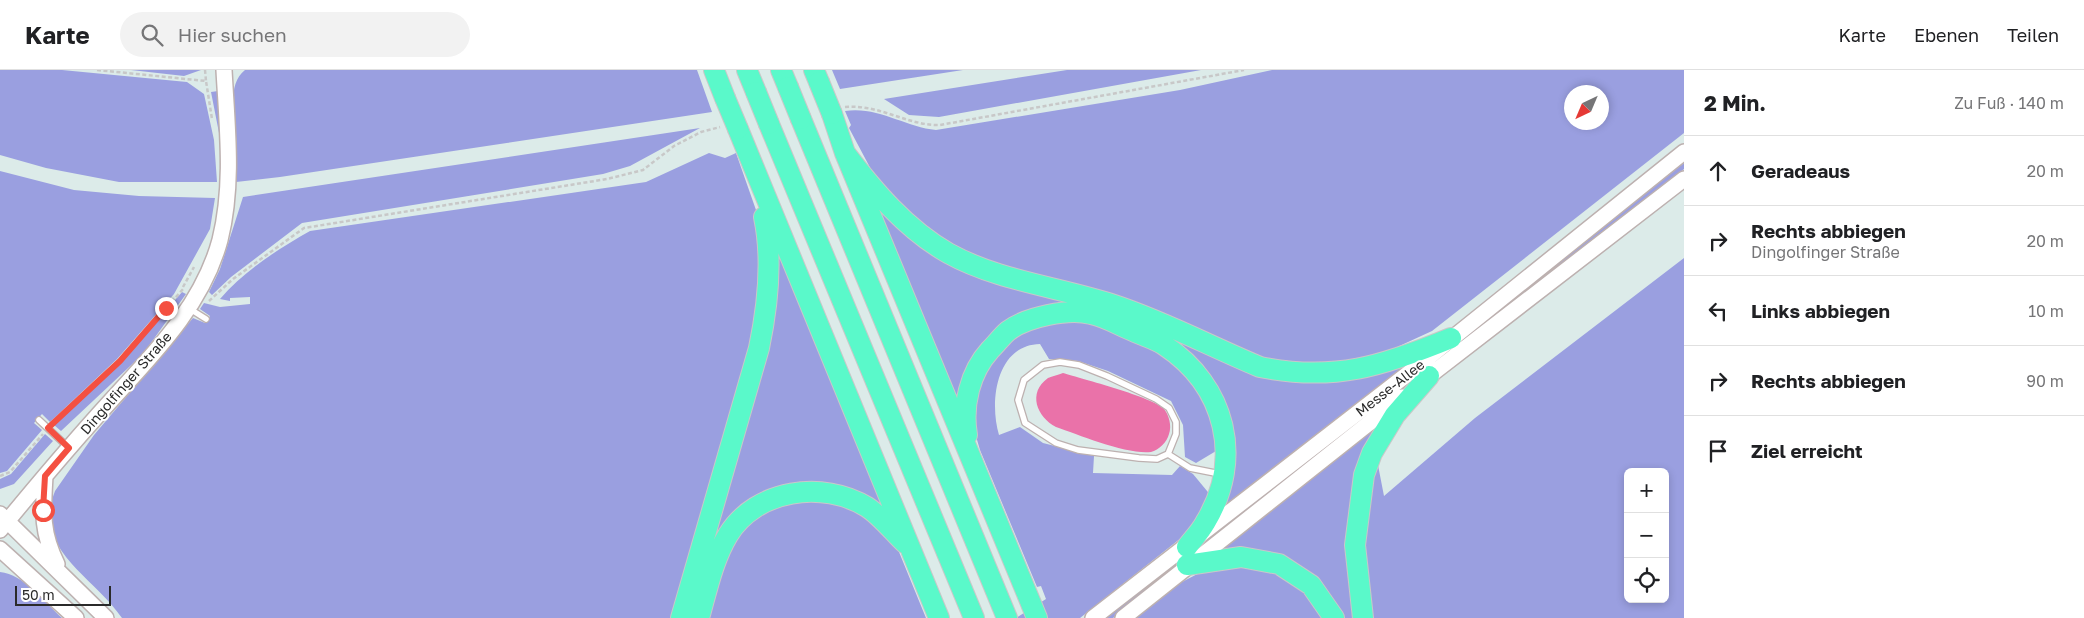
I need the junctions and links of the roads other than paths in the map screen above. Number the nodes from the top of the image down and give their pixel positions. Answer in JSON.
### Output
{"nodes":[{"id":1,"x":224,"y":70,"type":"edge"},
{"id":2,"x":714,"y":70,"type":"edge"},
{"id":3,"x":747,"y":70,"type":"edge"},
{"id":4,"x":816,"y":76,"type":"edge"},
{"id":5,"x":785,"y":79,"type":"edge"},
{"id":6,"x":1684,"y":152,"type":"edge"},
{"id":7,"x":845,"y":153,"type":"junction"},
{"id":8,"x":752,"y":166,"type":"junction"},
{"id":9,"x":1684,"y":179,"type":"edge"},
{"id":10,"x":188,"y":308,"type":"junction"},
{"id":11,"x":206,"y":320,"type":"dead end"},
{"id":12,"x":1451,"y":338,"type":"junction"},
{"id":13,"x":1429,"y":376,"type":"junction"},
{"id":14,"x":39,"y":420,"type":"dead end"},
{"id":15,"x":69,"y":448,"type":"junction"},
{"id":16,"x":1168,"y":454,"type":"junction"},
{"id":17,"x":970,"y":457,"type":"junction"},
{"id":18,"x":1224,"y":474,"type":"junction"},
{"id":19,"x":45,"y":476,"type":"junction"},
{"id":20,"x":3,"y":522,"type":"edge"},
{"id":21,"x":0,"y":549,"type":"edge"},
{"id":22,"x":911,"y":549,"type":"junction"},
{"id":23,"x":1187,"y":556,"type":"junction"},
{"id":24,"x":63,"y":574,"type":"junction"},
{"id":25,"x":1034,"y":610,"type":"edge"},
{"id":26,"x":1007,"y":617,"type":"edge"},
{"id":27,"x":76,"y":618,"type":"edge"},
{"id":28,"x":106,"y":618,"type":"edge"},
{"id":29,"x":681,"y":618,"type":"edge"},
{"id":30,"x":699,"y":618,"type":"edge"},
{"id":31,"x":939,"y":618,"type":"edge"},
{"id":32,"x":974,"y":618,"type":"edge"},
{"id":33,"x":1093,"y":618,"type":"edge"},
{"id":34,"x":1122,"y":618,"type":"edge"},
{"id":35,"x":1334,"y":618,"type":"edge"},
{"id":36,"x":1363,"y":618,"type":"edge"}],
"edges":[{"from":1,"to":10,"type":"main road","name":"Dingolfinger Straße"},
{"from":2,"to":8,"type":"highway","bridge":true},
{"from":3,"to":32,"type":"highway","bridge":true},
{"from":4,"to":7,"type":"highway","bridge":true},
{"from":5,"to":26,"type":"highway","bridge":true},
{"from":6,"to":12,"type":"main road","name":"Messe-Allee"},
{"from":7,"to":12,"type":"highway"},
{"from":7,"to":17,"type":"highway"},
{"from":8,"to":22,"type":"highway"},
{"from":8,"to":29,"type":"highway"},
{"from":9,"to":13,"type":"main road","name":"Messe-Allee"},
{"from":10,"to":11,"type":"lane"},
{"from":10,"to":15,"type":"main road","name":"Dingolfinger Straße"},
{"from":12,"to":23,"type":"main road","name":"Messe-Allee"},
{"from":13,"to":23,"type":"main road","name":"Messe-Allee"},
{"from":13,"to":36,"type":"highway"},
{"from":14,"to":15,"type":"lane"},
{"from":15,"to":19,"type":"main road","name":"Dingolfinger Straße"},
{"from":16,"to":16,"type":"lane"},
{"from":16,"to":18,"type":"lane"},
{"from":17,"to":18,"type":"highway"},
{"from":17,"to":25,"type":"highway"},
{"from":18,"to":23,"type":"highway"},
{"from":19,"to":20,"type":"main road","name":"Dingolfinger Straße"},
{"from":19,"to":24,"type":"main road"},
{"from":20,"to":24,"type":"main road"},
{"from":21,"to":27,"type":"main road"},
{"from":22,"to":30,"type":"highway"},
{"from":22,"to":31,"type":"highway"},
{"from":23,"to":33,"type":"main road","name":"Messe-Allee"},
{"from":23,"to":34,"type":"main road","name":"Messe-Allee"},
{"from":23,"to":35,"type":"highway"},
{"from":24,"to":28,"type":"main road"}]}
